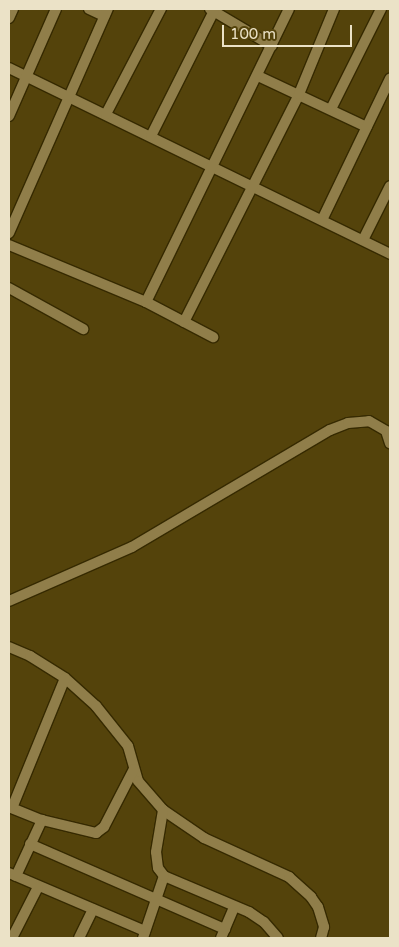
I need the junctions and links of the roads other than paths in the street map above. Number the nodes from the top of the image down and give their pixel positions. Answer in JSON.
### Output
{"nodes":[{"id":1,"x":13,"y":9,"type":"edge"},
{"id":2,"x":56,"y":9,"type":"edge"},
{"id":3,"x":89,"y":9,"type":"edge"},
{"id":4,"x":161,"y":9,"type":"edge"},
{"id":5,"x":289,"y":9,"type":"edge"},
{"id":6,"x":334,"y":9,"type":"edge"},
{"id":7,"x":381,"y":9,"type":"edge"},
{"id":8,"x":212,"y":10,"type":"edge"},
{"id":9,"x":106,"y":12,"type":"edge"},
{"id":10,"x":9,"y":18,"type":"edge"},
{"id":11,"x":272,"y":46,"type":"junction"},
{"id":12,"x":9,"y":68,"type":"edge"},
{"id":13,"x":258,"y":76,"type":"junction"},
{"id":14,"x":28,"y":77,"type":"junction"},
{"id":15,"x":390,"y":79,"type":"edge"},
{"id":16,"x":299,"y":94,"type":"junction"},
{"id":17,"x":69,"y":97,"type":"junction"},
{"id":18,"x":331,"y":109,"type":"junction"},
{"id":19,"x":106,"y":114,"type":"junction"},
{"id":20,"x":9,"y":116,"type":"edge"},
{"id":21,"x":367,"y":126,"type":"junction"},
{"id":22,"x":151,"y":136,"type":"junction"},
{"id":23,"x":212,"y":165,"type":"junction"},
{"id":24,"x":390,"y":186,"type":"edge"},
{"id":25,"x":254,"y":187,"type":"junction"},
{"id":26,"x":322,"y":220,"type":"junction"},
{"id":27,"x":9,"y":233,"type":"edge"},
{"id":28,"x":363,"y":240,"type":"junction"},
{"id":29,"x":9,"y":245,"type":"edge"},
{"id":30,"x":390,"y":254,"type":"edge"},
{"id":31,"x":9,"y":288,"type":"edge"},
{"id":32,"x":146,"y":302,"type":"junction"},
{"id":33,"x":184,"y":322,"type":"junction"},
{"id":34,"x":82,"y":329,"type":"dead end"},
{"id":35,"x":213,"y":337,"type":"dead end"},
{"id":36,"x":388,"y":431,"type":"edge"},
{"id":37,"x":390,"y":443,"type":"edge"},
{"id":38,"x":9,"y":601,"type":"edge"},
{"id":39,"x":9,"y":647,"type":"edge"},
{"id":40,"x":66,"y":678,"type":"junction"},
{"id":41,"x":134,"y":769,"type":"junction"},
{"id":42,"x":10,"y":807,"type":"edge"},
{"id":43,"x":163,"y":810,"type":"junction"},
{"id":44,"x":42,"y":820,"type":"junction"},
{"id":45,"x":30,"y":844,"type":"junction"},
{"id":46,"x":12,"y":874,"type":"edge"},
{"id":47,"x":164,"y":876,"type":"junction"},
{"id":48,"x":38,"y":887,"type":"junction"},
{"id":49,"x":158,"y":898,"type":"junction"},
{"id":50,"x":234,"y":907,"type":"junction"},
{"id":51,"x":92,"y":909,"type":"junction"},
{"id":52,"x":144,"y":934,"type":"edge"},
{"id":53,"x":223,"y":934,"type":"edge"},
{"id":54,"x":12,"y":938,"type":"edge"},
{"id":55,"x":79,"y":938,"type":"edge"},
{"id":56,"x":278,"y":938,"type":"edge"},
{"id":57,"x":321,"y":938,"type":"edge"}],
"edges":[{"from":1,"to":10,"type":"street"},
{"from":2,"to":14,"type":"street"},
{"from":3,"to":9,"type":"street"},
{"from":4,"to":19,"type":"street"},
{"from":5,"to":11,"type":"street"},
{"from":6,"to":16,"type":"street"},
{"from":7,"to":18,"type":"street"},
{"from":8,"to":11,"type":"street"},
{"from":8,"to":22,"type":"street"},
{"from":9,"to":17,"type":"street"},
{"from":11,"to":13,"type":"street"},
{"from":12,"to":14,"type":"street"},
{"from":13,"to":16,"type":"street"},
{"from":13,"to":23,"type":"street"},
{"from":14,"to":17,"type":"street"},
{"from":14,"to":20,"type":"street"},
{"from":15,"to":21,"type":"street"},
{"from":16,"to":18,"type":"street"},
{"from":16,"to":25,"type":"street"},
{"from":17,"to":19,"type":"street"},
{"from":17,"to":27,"type":"street"},
{"from":18,"to":21,"type":"street"},
{"from":19,"to":22,"type":"street"},
{"from":21,"to":26,"type":"street"},
{"from":22,"to":23,"type":"street"},
{"from":23,"to":25,"type":"street"},
{"from":23,"to":32,"type":"street"},
{"from":24,"to":28,"type":"street"},
{"from":25,"to":26,"type":"street"},
{"from":25,"to":33,"type":"street"},
{"from":26,"to":28,"type":"street"},
{"from":28,"to":30,"type":"street"},
{"from":29,"to":32,"type":"street"},
{"from":31,"to":34,"type":"street"},
{"from":32,"to":33,"type":"street"},
{"from":33,"to":35,"type":"street"},
{"from":36,"to":37,"type":"street"},
{"from":36,"to":38,"type":"street"},
{"from":39,"to":40,"type":"street"},
{"from":40,"to":41,"type":"street"},
{"from":40,"to":42,"type":"street"},
{"from":41,"to":43,"type":"street"},
{"from":41,"to":44,"type":"street"},
{"from":42,"to":44,"type":"street"},
{"from":43,"to":47,"type":"street"},
{"from":43,"to":57,"type":"street"},
{"from":44,"to":45,"type":"street"},
{"from":45,"to":46,"type":"street"},
{"from":45,"to":49,"type":"street"},
{"from":46,"to":48,"type":"street"},
{"from":47,"to":49,"type":"street"},
{"from":47,"to":50,"type":"street"},
{"from":48,"to":51,"type":"street"},
{"from":48,"to":54,"type":"street"},
{"from":49,"to":52,"type":"street"},
{"from":49,"to":53,"type":"street"},
{"from":50,"to":53,"type":"street"},
{"from":50,"to":56,"type":"street"},
{"from":51,"to":52,"type":"street"},
{"from":51,"to":55,"type":"street"}]}
